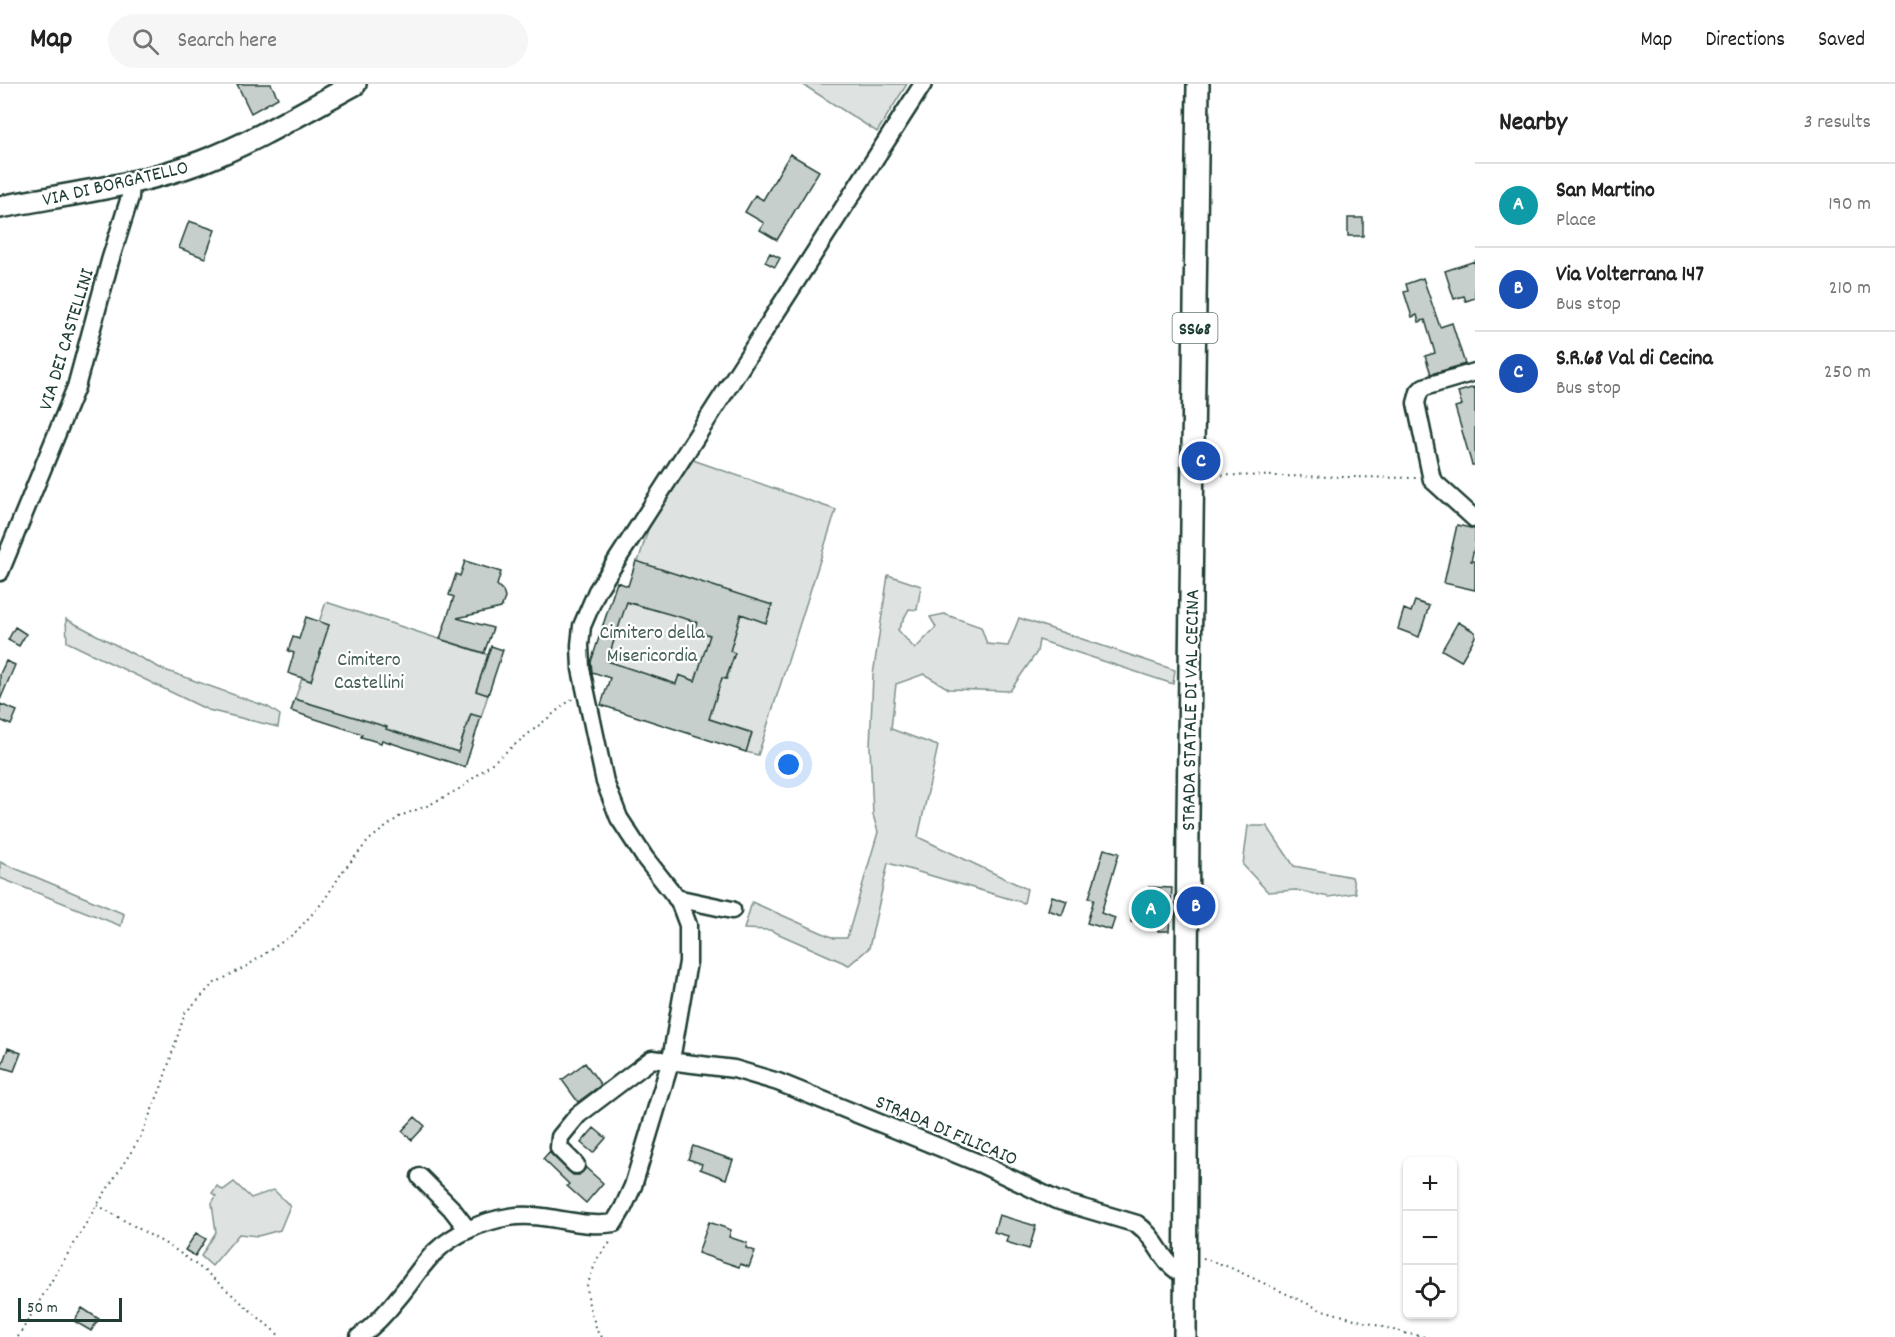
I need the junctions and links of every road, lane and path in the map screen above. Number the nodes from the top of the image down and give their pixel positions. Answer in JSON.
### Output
{"nodes":[{"id":1,"x":355,"y":84,"type":"edge"},
{"id":2,"x":922,"y":84,"type":"edge"},
{"id":3,"x":1187,"y":84,"type":"edge"},
{"id":4,"x":1198,"y":84,"type":"edge"},
{"id":5,"x":1197,"y":180,"type":"junction"},
{"id":6,"x":131,"y":182,"type":"junction"},
{"id":7,"x":0,"y":207,"type":"edge"},
{"id":8,"x":1475,"y":372,"type":"edge"},
{"id":9,"x":1192,"y":475,"type":"junction"},
{"id":10,"x":1432,"y":480,"type":"junction"},
{"id":11,"x":1475,"y":519,"type":"edge"},
{"id":12,"x":0,"y":572,"type":"edge"},
{"id":13,"x":585,"y":689,"type":"junction"},
{"id":14,"x":676,"y":898,"type":"junction"},
{"id":15,"x":732,"y":910,"type":"dead end"},
{"id":16,"x":671,"y":1060,"type":"junction"},
{"id":17,"x":576,"y":1165,"type":"dead end"},
{"id":18,"x":420,"y":1177,"type":"dead end"},
{"id":19,"x":97,"y":1205,"type":"junction"},
{"id":20,"x":614,"y":1223,"type":"junction"},
{"id":21,"x":468,"y":1230,"type":"junction"},
{"id":22,"x":1185,"y":1265,"type":"junction"},
{"id":23,"x":370,"y":1334,"type":"edge"},
{"id":24,"x":18,"y":1337,"type":"edge"},
{"id":25,"x":281,"y":1337,"type":"edge"},
{"id":26,"x":602,"y":1337,"type":"edge"},
{"id":27,"x":1185,"y":1337,"type":"edge"},
{"id":28,"x":1426,"y":1337,"type":"edge"}],
"edges":[{"from":1,"to":6,"type":"main road","name":"VIA DI BORGATELLO"},
{"from":2,"to":13,"type":"street"},
{"from":3,"to":5,"type":"main road"},
{"from":4,"to":5,"type":"main road","name":"STRADA STATALE DI VAL CECINA","number":"SS68"},
{"from":5,"to":9,"type":"main road","name":"STRADA STATALE DI VAL CECINA","number":"SS68"},
{"from":6,"to":7,"type":"main road","name":"VIA DI BORGATELLO"},
{"from":6,"to":12,"type":"street","name":"VIA DEI CASTELLINI"},
{"from":8,"to":10,"type":"street"},
{"from":9,"to":10,"type":"path"},
{"from":9,"to":22,"type":"main road","name":"STRADA STATALE DI VAL CECINA","number":"SS68"},
{"from":10,"to":11,"type":"street"},
{"from":13,"to":14,"type":"street"},
{"from":13,"to":19,"type":"path"},
{"from":14,"to":15,"type":"street"},
{"from":14,"to":16,"type":"street"},
{"from":16,"to":17,"type":"street","name":"STRADA DI FILICAIO"},
{"from":16,"to":20,"type":"street"},
{"from":16,"to":22,"type":"street","name":"STRADA DI FILICAIO"},
{"from":18,"to":21,"type":"street"},
{"from":19,"to":24,"type":"path"},
{"from":19,"to":25,"type":"path"},
{"from":20,"to":21,"type":"street"},
{"from":20,"to":26,"type":"path"},
{"from":21,"to":23,"type":"street"},
{"from":22,"to":27,"type":"main road","name":"STRADA STATALE DI VAL CECINA","number":"SS68"},
{"from":22,"to":28,"type":"path"}]}
